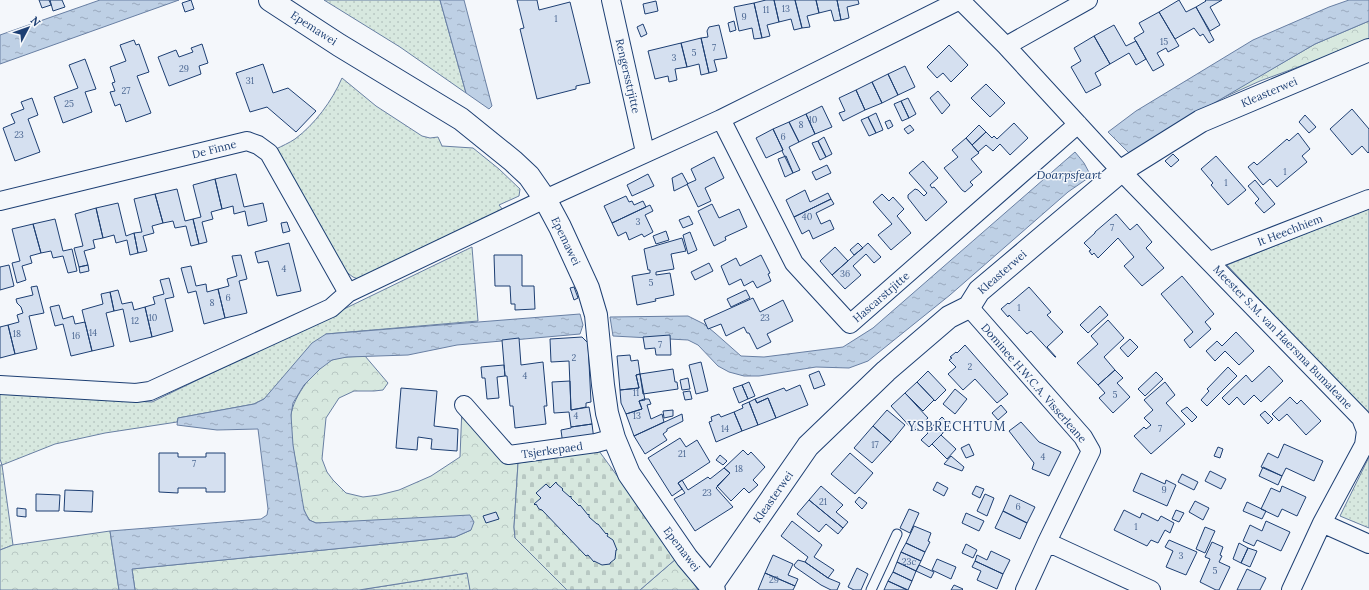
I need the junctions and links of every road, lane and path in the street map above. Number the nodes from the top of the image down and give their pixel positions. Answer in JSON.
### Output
{"nodes":[{"id":1,"x":270,"y":0,"type":"edge"},
{"id":2,"x":611,"y":0,"type":"edge"},
{"id":3,"x":960,"y":0,"type":"edge"},
{"id":4,"x":1088,"y":0,"type":"edge"},
{"id":5,"x":1006,"y":46,"type":"junction"},
{"id":6,"x":1369,"y":50,"type":"edge"},
{"id":7,"x":721,"y":119,"type":"junction"},
{"id":8,"x":1078,"y":124,"type":"junction"},
{"id":9,"x":646,"y":152,"type":"junction"},
{"id":10,"x":1122,"y":170,"type":"junction"},
{"id":11,"x":544,"y":199,"type":"junction"},
{"id":12,"x":1369,"y":199,"type":"edge"},
{"id":13,"x":0,"y":201,"type":"edge"},
{"id":14,"x":1210,"y":261,"type":"junction"},
{"id":15,"x":348,"y":293,"type":"junction"},
{"id":16,"x":969,"y":308,"type":"junction"},
{"id":17,"x":0,"y":385,"type":"edge"},
{"id":18,"x":464,"y":405,"type":"dead end"},
{"id":19,"x":614,"y":438,"type":"junction"},
{"id":20,"x":1322,"y":523,"type":"junction"},
{"id":21,"x":897,"y":534,"type":"dead end"},
{"id":22,"x":1047,"y":542,"type":"junction"},
{"id":23,"x":1369,"y":544,"type":"edge"},
{"id":24,"x":712,"y":588,"type":"edge"},
{"id":25,"x":871,"y":590,"type":"edge"},
{"id":26,"x":1025,"y":590,"type":"edge"},
{"id":27,"x":1151,"y":590,"type":"edge"},
{"id":28,"x":1291,"y":590,"type":"edge"}],
"edges":[{"from":1,"to":11,"type":"street","name":"Epemawei"},
{"from":2,"to":9,"type":"street","name":"Rengersstrjitte"},
{"from":3,"to":5,"type":"street"},
{"from":3,"to":7,"type":"street"},
{"from":4,"to":5,"type":"street"},
{"from":5,"to":8,"type":"street"},
{"from":6,"to":10,"type":"street","name":"Kleasterwei"},
{"from":7,"to":8,"type":"street","name":"Hascarstrjitte"},
{"from":7,"to":9,"type":"street"},
{"from":8,"to":10,"type":"street"},
{"from":9,"to":11,"type":"street"},
{"from":10,"to":14,"type":"street","name":"Meester S.M. van Haersma Bumaleane"},
{"from":10,"to":16,"type":"street","name":"Kleasterwei"},
{"from":11,"to":15,"type":"street"},
{"from":11,"to":19,"type":"street","name":"Epemawei"},
{"from":12,"to":14,"type":"street","name":"It Heechhiem"},
{"from":13,"to":15,"type":"street","name":"De Finne"},
{"from":14,"to":20,"type":"street","name":"Meester S.M. van Haersma Bumaleane"},
{"from":15,"to":17,"type":"street"},
{"from":16,"to":22,"type":"street","name":"Dominee H.W.C.A. Visserleane"},
{"from":16,"to":24,"type":"street","name":"Kleasterwei"},
{"from":18,"to":19,"type":"street","name":"Tsjerkepaed"},
{"from":19,"to":24,"type":"street","name":"Epemawei"},
{"from":20,"to":23,"type":"street"},
{"from":20,"to":28,"type":"street","name":"Meester S.M. van Haersma Bumaleane"},
{"from":21,"to":25,"type":"lane"},
{"from":22,"to":26,"type":"street","name":"Dominee H.W.C.A. Visserleane"},
{"from":22,"to":27,"type":"street"}]}
